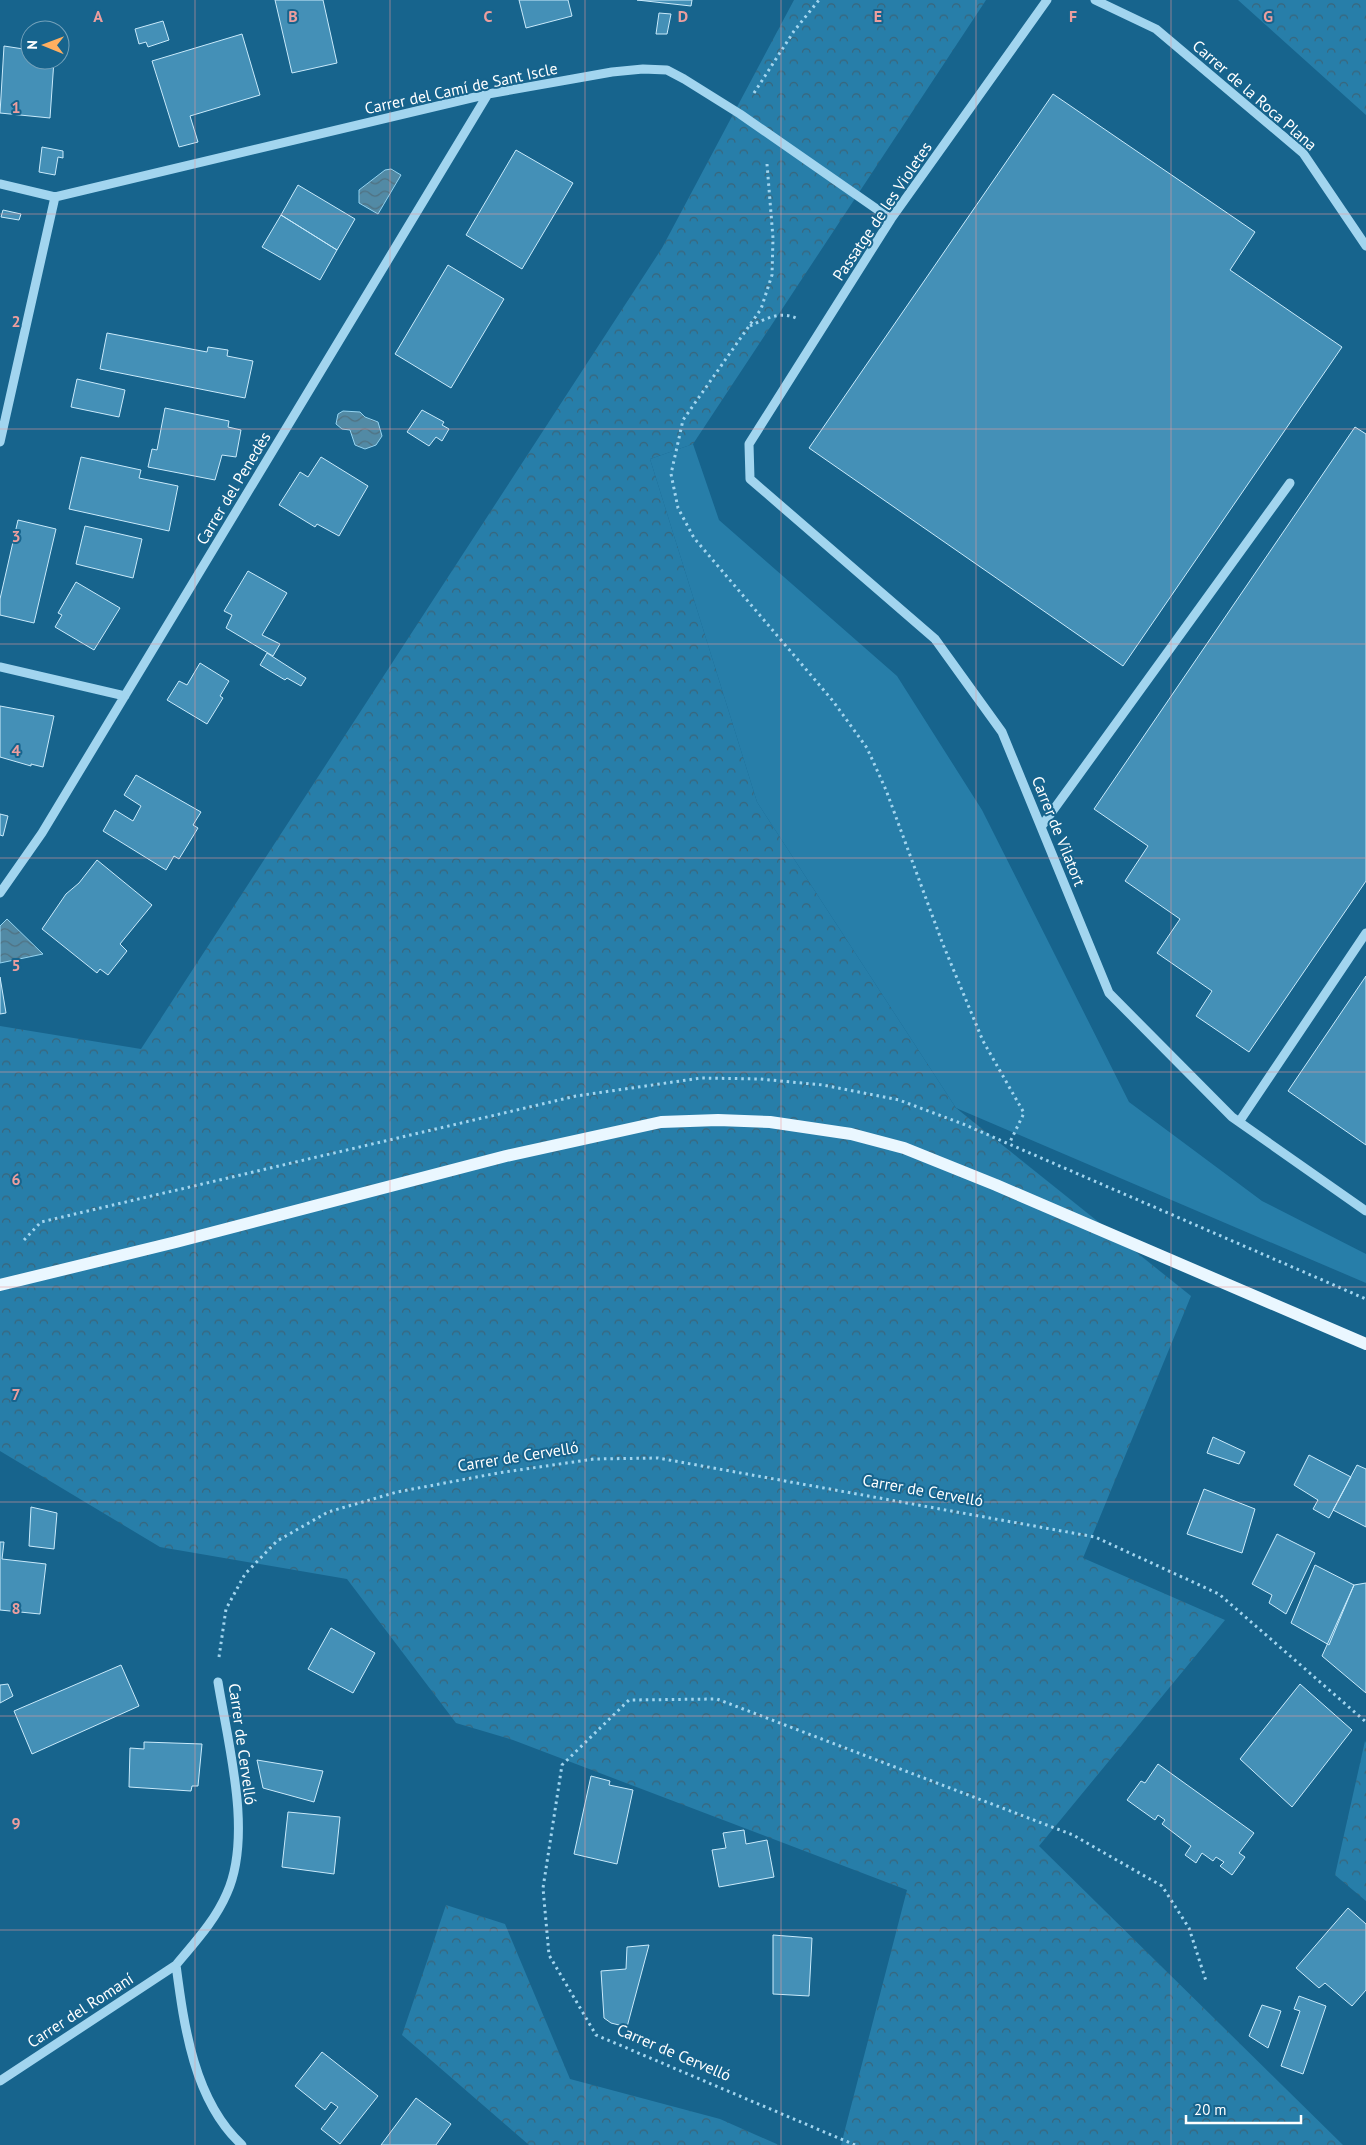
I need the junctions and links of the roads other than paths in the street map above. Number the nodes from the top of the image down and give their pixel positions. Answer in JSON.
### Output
{"nodes":[{"id":1,"x":1047,"y":0,"type":"edge"},
{"id":2,"x":1095,"y":0,"type":"edge"},
{"id":3,"x":488,"y":94,"type":"junction"},
{"id":4,"x":0,"y":184,"type":"edge"},
{"id":5,"x":55,"y":198,"type":"junction"},
{"id":6,"x":891,"y":219,"type":"junction"},
{"id":7,"x":1366,"y":246,"type":"edge"},
{"id":8,"x":0,"y":442,"type":"edge"},
{"id":9,"x":749,"y":444,"type":"joint"},
{"id":10,"x":1290,"y":483,"type":"dead end"},
{"id":11,"x":0,"y":667,"type":"edge"},
{"id":12,"x":125,"y":696,"type":"junction"},
{"id":13,"x":1041,"y":827,"type":"junction"},
{"id":14,"x":0,"y":893,"type":"edge"},
{"id":15,"x":1366,"y":933,"type":"edge"},
{"id":16,"x":1239,"y":1122,"type":"junction"},
{"id":17,"x":1366,"y":1210,"type":"edge"},
{"id":18,"x":0,"y":1285,"type":"edge"},
{"id":19,"x":1366,"y":1344,"type":"edge"},
{"id":20,"x":218,"y":1682,"type":"road end"},
{"id":21,"x":176,"y":1964,"type":"junction"},
{"id":22,"x":0,"y":2081,"type":"edge"},
{"id":23,"x":242,"y":2145,"type":"edge"}],
"edges":[{"from":1,"to":6,"type":"street","name":"Passatge de les Violetes"},
{"from":2,"to":7,"type":"street","name":"Carrer de la Roca Plana"},
{"from":3,"to":5,"type":"street","name":"Carrer del Camí de Sant Iscle"},
{"from":3,"to":6,"type":"street","name":"Carrer del Camí de Sant Iscle"},
{"from":3,"to":12,"type":"street","name":"Carrer del Penedès"},
{"from":4,"to":5,"type":"street","name":"Carrer del Camí de Sant Iscle"},
{"from":5,"to":8,"type":"street"},
{"from":6,"to":9,"type":"street","name":"Passatge de les Violetes"},
{"from":9,"to":13,"type":"street","name":"Carrer de Vilatort"},
{"from":10,"to":13,"type":"street"},
{"from":11,"to":12,"type":"street"},
{"from":12,"to":14,"type":"street","name":"Carrer del Penedès"},
{"from":13,"to":16,"type":"street","name":"Carrer de Vilatort"},
{"from":15,"to":16,"type":"street"},
{"from":16,"to":17,"type":"street","name":"Carrer de Vilatort"},
{"from":18,"to":19,"type":"main road"},
{"from":20,"to":21,"type":"street","name":"Carrer de Cervelló"},
{"from":21,"to":22,"type":"street","name":"Carrer del Romaní"},
{"from":21,"to":23,"type":"street"}]}
